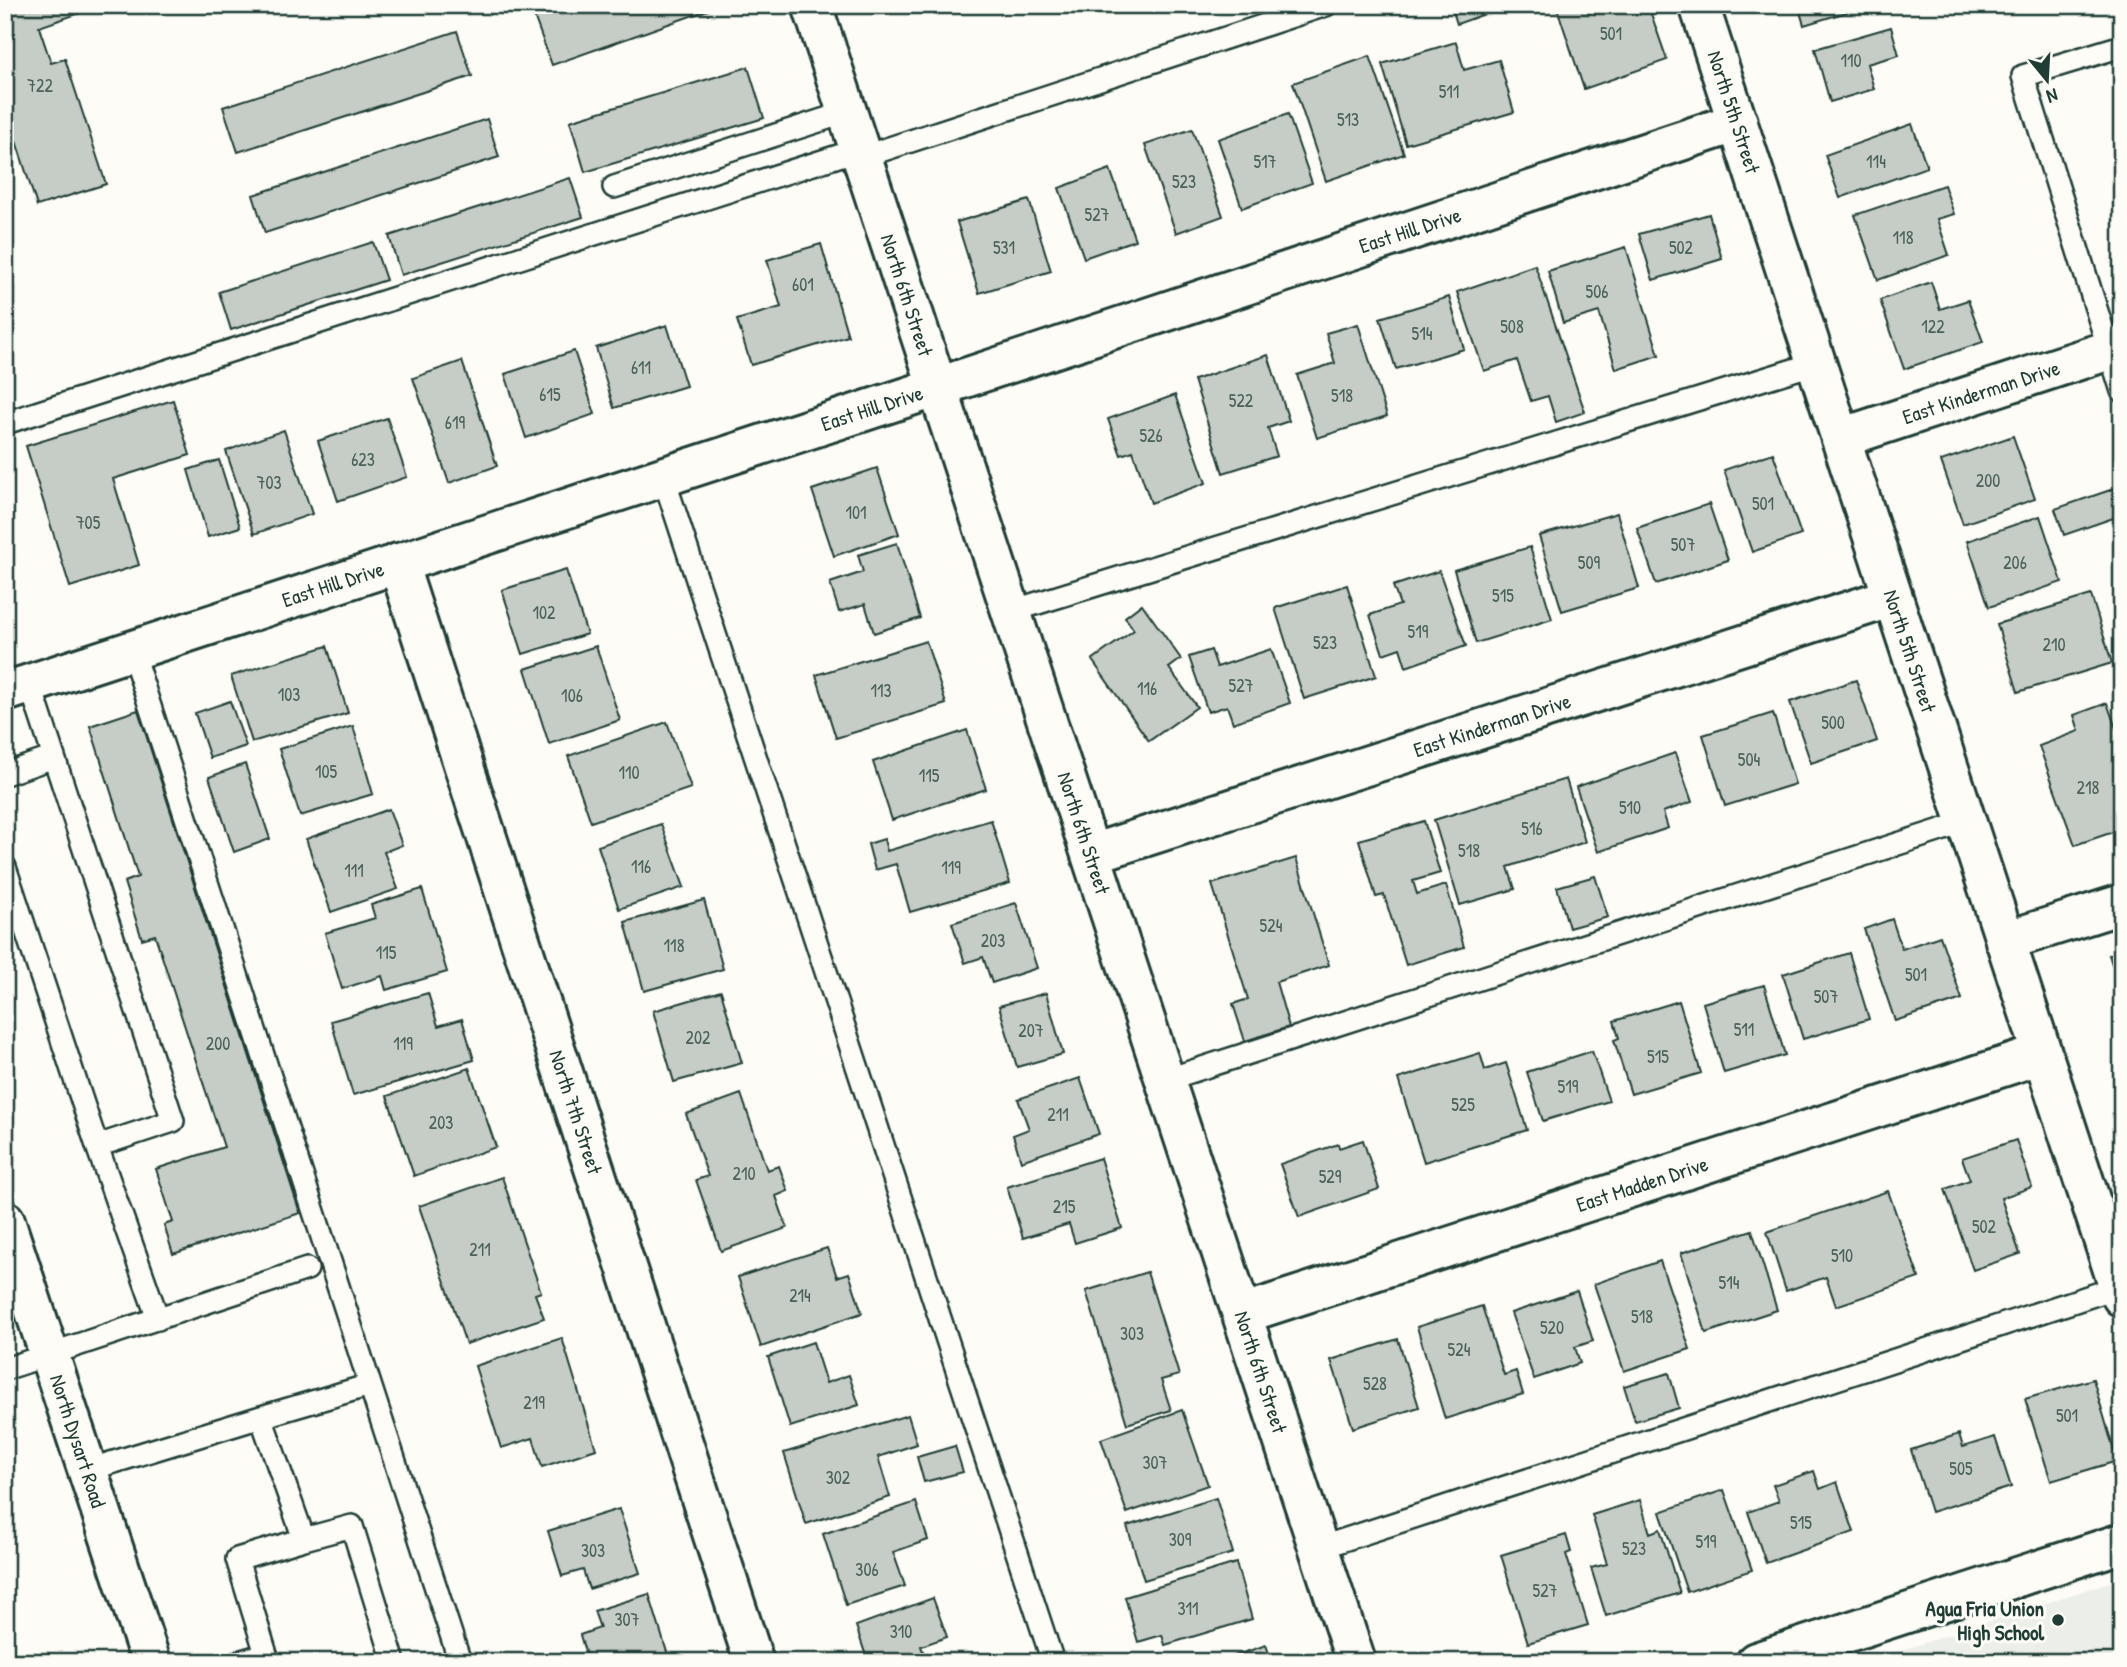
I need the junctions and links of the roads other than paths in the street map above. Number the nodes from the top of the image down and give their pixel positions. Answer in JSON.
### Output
{"nodes":[{"id":1,"x":812,"y":5,"type":"edge"},
{"id":2,"x":1699,"y":5,"type":"edge"},
{"id":3,"x":1315,"y":7,"type":"edge"},
{"id":4,"x":2122,"y":46,"type":"edge"},
{"id":5,"x":847,"y":112,"type":"junction"},
{"id":6,"x":1738,"y":122,"type":"junction"},
{"id":7,"x":861,"y":153,"type":"junction"},
{"id":8,"x":614,"y":187,"type":"dead end"},
{"id":9,"x":2115,"y":348,"type":"edge"},
{"id":10,"x":1816,"y":363,"type":"junction"},
{"id":11,"x":938,"y":387,"type":"junction"},
{"id":12,"x":2122,"y":391,"type":"edge"},
{"id":13,"x":5,"y":423,"type":"edge"},
{"id":14,"x":1841,"y":438,"type":"junction"},
{"id":15,"x":663,"y":476,"type":"junction"},
{"id":16,"x":398,"y":563,"type":"junction"},
{"id":17,"x":1893,"y":597,"type":"junction"},
{"id":18,"x":1012,"y":611,"type":"junction"},
{"id":19,"x":132,"y":651,"type":"junction"},
{"id":20,"x":18,"y":688,"type":"edge"},
{"id":21,"x":54,"y":757,"type":"junction"},
{"id":22,"x":5,"y":774,"type":"edge"},
{"id":23,"x":1966,"y":822,"type":"junction"},
{"id":24,"x":1091,"y":854,"type":"junction"},
{"id":25,"x":5,"y":867,"type":"edge"},
{"id":26,"x":2122,"y":904,"type":"edge"},
{"id":27,"x":2005,"y":941,"type":"junction"},
{"id":28,"x":2042,"y":1054,"type":"junction"},
{"id":29,"x":1165,"y":1080,"type":"junction"},
{"id":30,"x":97,"y":1146,"type":"junction"},
{"id":31,"x":5,"y":1221,"type":"edge"},
{"id":32,"x":307,"y":1269,"type":"dead end"},
{"id":33,"x":2120,"y":1292,"type":"edge"},
{"id":34,"x":1242,"y":1314,"type":"junction"},
{"id":35,"x":158,"y":1319,"type":"junction"},
{"id":36,"x":50,"y":1354,"type":"junction"},
{"id":37,"x":5,"y":1369,"type":"edge"},
{"id":38,"x":370,"y":1385,"type":"junction"},
{"id":39,"x":261,"y":1417,"type":"junction"},
{"id":40,"x":88,"y":1471,"type":"junction"},
{"id":41,"x":304,"y":1539,"type":"junction"},
{"id":42,"x":2122,"y":1543,"type":"edge"},
{"id":43,"x":1319,"y":1548,"type":"junction"},
{"id":44,"x":267,"y":1658,"type":"edge"},
{"id":45,"x":151,"y":1662,"type":"edge"},
{"id":46,"x":238,"y":1662,"type":"edge"},
{"id":47,"x":394,"y":1662,"type":"edge"},
{"id":48,"x":460,"y":1662,"type":"edge"},
{"id":49,"x":754,"y":1662,"type":"edge"},
{"id":50,"x":1053,"y":1662,"type":"edge"},
{"id":51,"x":1356,"y":1662,"type":"edge"},
{"id":52,"x":1756,"y":1662,"type":"edge"}],
"edges":[{"from":1,"to":5,"type":"street","name":"North 6th Street"},
{"from":2,"to":6,"type":"street","name":"North 5th Street"},
{"from":3,"to":7,"type":"lane"},
{"from":4,"to":9,"type":"lane"},
{"from":5,"to":7,"type":"street","name":"North 6th Street"},
{"from":5,"to":8,"type":"lane"},
{"from":6,"to":10,"type":"street","name":"North 5th Street"},
{"from":6,"to":11,"type":"street","name":"East Hill Drive"},
{"from":7,"to":11,"type":"street","name":"North 6th Street"},
{"from":7,"to":13,"type":"lane"},
{"from":9,"to":12,"type":"lane"},
{"from":9,"to":14,"type":"street","name":"East Kinderman Drive"},
{"from":10,"to":14,"type":"street","name":"North 5th Street"},
{"from":10,"to":18,"type":"lane"},
{"from":11,"to":15,"type":"street","name":"East Hill Drive"},
{"from":11,"to":18,"type":"street","name":"North 6th Street"},
{"from":14,"to":17,"type":"street","name":"North 5th Street"},
{"from":15,"to":16,"type":"street","name":"East Hill Drive"},
{"from":15,"to":50,"type":"lane"},
{"from":16,"to":19,"type":"street","name":"East Hill Drive"},
{"from":16,"to":49,"type":"street","name":"North 7th Street"},
{"from":17,"to":23,"type":"street","name":"North 5th Street"},
{"from":17,"to":24,"type":"street","name":"East Kinderman Drive"},
{"from":18,"to":24,"type":"street","name":"North 6th Street"},
{"from":19,"to":20,"type":"street","name":"East Hill Drive"},
{"from":19,"to":38,"type":"lane"},
{"from":20,"to":21,"type":"lane"},
{"from":21,"to":22,"type":"lane"},
{"from":21,"to":30,"type":"lane"},
{"from":23,"to":27,"type":"street","name":"North 5th Street"},
{"from":23,"to":29,"type":"lane"},
{"from":24,"to":29,"type":"street","name":"North 6th Street"},
{"from":25,"to":30,"type":"lane"},
{"from":26,"to":27,"type":"street"},
{"from":27,"to":28,"type":"street","name":"North 5th Street"},
{"from":28,"to":33,"type":"street","name":"North 5th Street"},
{"from":28,"to":34,"type":"street","name":"East Madden Drive"},
{"from":29,"to":34,"type":"street","name":"North 6th Street"},
{"from":30,"to":35,"type":"lane"},
{"from":31,"to":36,"type":"street","name":"North Dysart Road"},
{"from":32,"to":35,"type":"lane"},
{"from":33,"to":43,"type":"lane"},
{"from":34,"to":43,"type":"street","name":"North 6th Street"},
{"from":35,"to":36,"type":"lane"},
{"from":36,"to":37,"type":"lane"},
{"from":36,"to":40,"type":"street","name":"North Dysart Road"},
{"from":38,"to":39,"type":"lane"},
{"from":38,"to":48,"type":"lane"},
{"from":39,"to":40,"type":"lane"},
{"from":39,"to":41,"type":"lane"},
{"from":40,"to":45,"type":"street","name":"North Dysart Road"},
{"from":41,"to":44,"type":"lane"},
{"from":41,"to":47,"type":"lane"},
{"from":42,"to":52,"type":"street"},
{"from":43,"to":51,"type":"street","name":"North 6th Street"},
{"from":44,"to":46,"type":"lane"}]}
